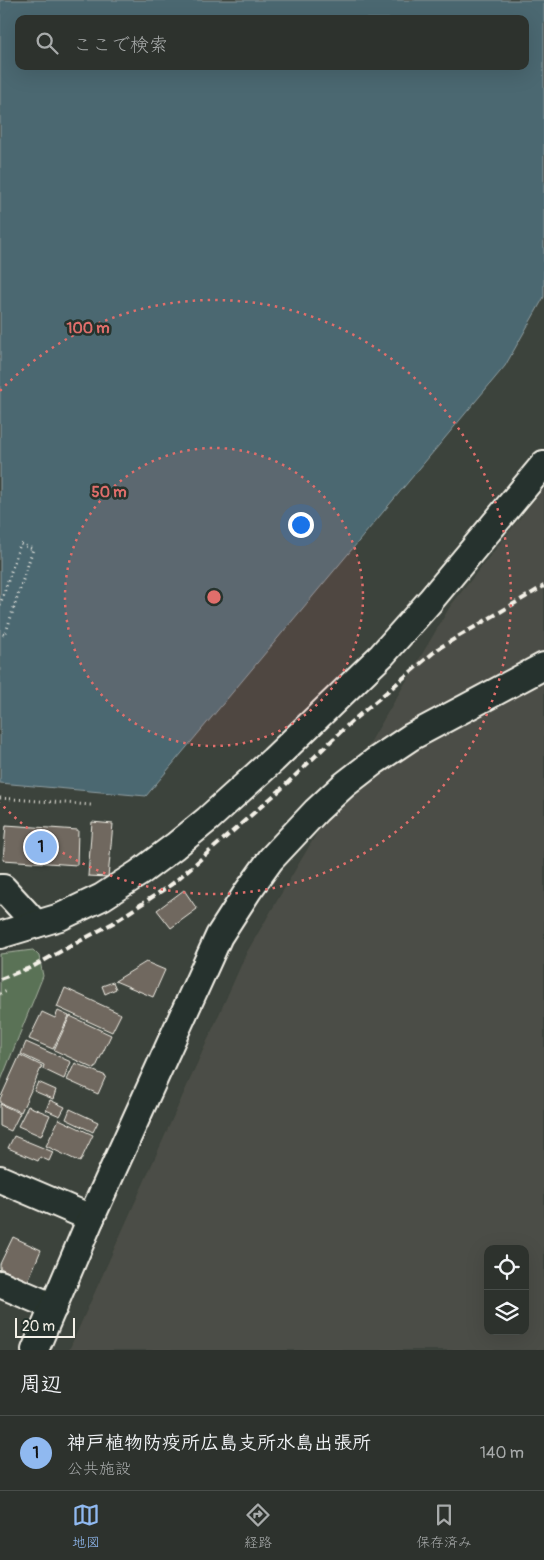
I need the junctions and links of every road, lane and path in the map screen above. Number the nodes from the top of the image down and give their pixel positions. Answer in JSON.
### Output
{"nodes":[{"id":1,"x":544,"y":464,"type":"edge"},
{"id":2,"x":0,"y":605,"type":"edge"},
{"id":3,"x":0,"y":634,"type":"edge"},
{"id":4,"x":544,"y":666,"type":"edge"},
{"id":5,"x":0,"y":798,"type":"edge"},
{"id":6,"x":91,"y":805,"type":"dead end"},
{"id":7,"x":0,"y":888,"type":"edge"},
{"id":8,"x":36,"y":924,"type":"junction"},
{"id":9,"x":0,"y":935,"type":"edge"},
{"id":10,"x":7,"y":991,"type":"dead end"},
{"id":11,"x":0,"y":994,"type":"edge"},
{"id":12,"x":0,"y":1179,"type":"edge"},
{"id":13,"x":92,"y":1218,"type":"junction"},
{"id":14,"x":0,"y":1284,"type":"edge"},
{"id":15,"x":54,"y":1307,"type":"junction"},
{"id":16,"x":35,"y":1350,"type":"edge"}],
"edges":[{"from":1,"to":8,"type":"street"},
{"from":2,"to":3,"type":"path"},
{"from":4,"to":13,"type":"street"},
{"from":5,"to":6,"type":"path"},
{"from":7,"to":8,"type":"street"},
{"from":8,"to":9,"type":"street"},
{"from":10,"to":11,"type":"path"},
{"from":12,"to":13,"type":"street"},
{"from":13,"to":15,"type":"street"},
{"from":14,"to":15,"type":"street"},
{"from":15,"to":16,"type":"street"}]}
